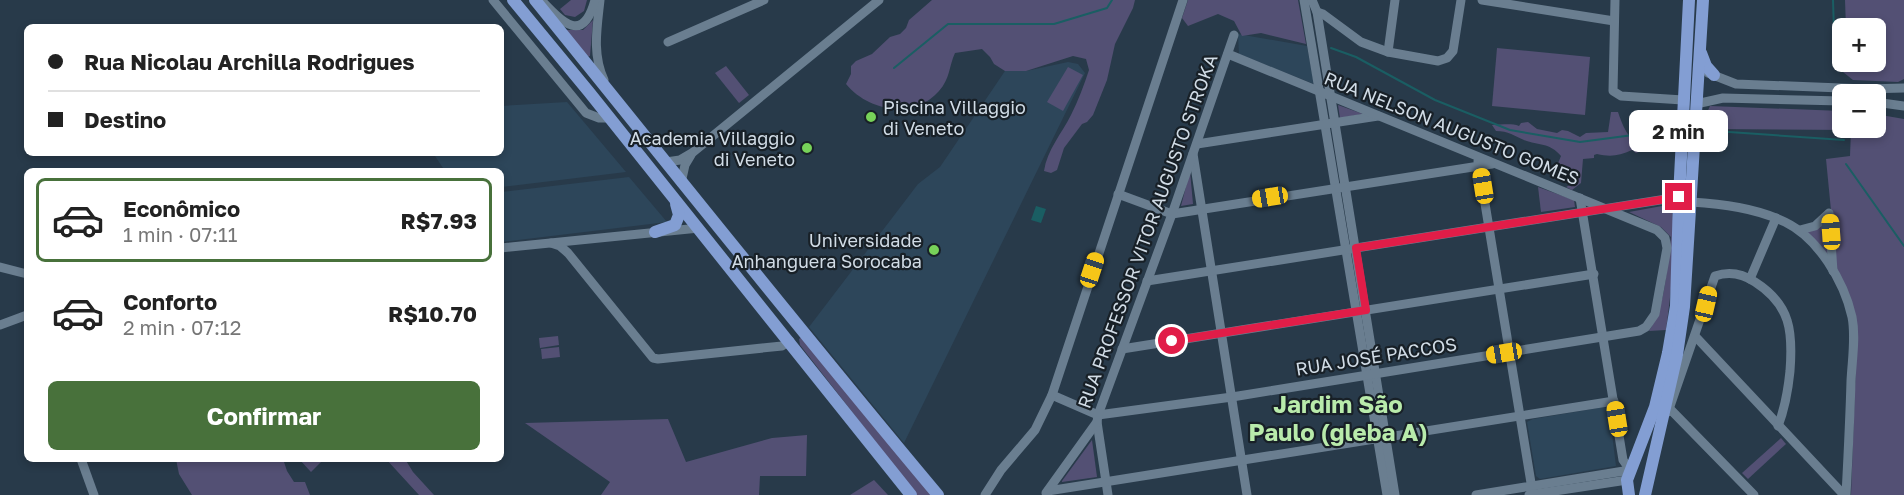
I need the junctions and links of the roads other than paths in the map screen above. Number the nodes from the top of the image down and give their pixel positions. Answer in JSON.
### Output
{"nodes":[{"id":1,"x":493,"y":0,"type":"edge"},
{"id":2,"x":513,"y":0,"type":"edge"},
{"id":3,"x":535,"y":0,"type":"edge"},
{"id":4,"x":541,"y":0,"type":"edge"},
{"id":5,"x":595,"y":0,"type":"edge"},
{"id":6,"x":600,"y":0,"type":"edge"},
{"id":7,"x":764,"y":0,"type":"edge"},
{"id":8,"x":879,"y":0,"type":"edge"},
{"id":9,"x":1183,"y":0,"type":"edge"},
{"id":10,"x":1304,"y":0,"type":"edge"},
{"id":11,"x":1312,"y":0,"type":"edge"},
{"id":12,"x":1395,"y":0,"type":"edge"},
{"id":13,"x":1461,"y":0,"type":"edge"},
{"id":14,"x":1482,"y":0,"type":"edge"},
{"id":15,"x":1615,"y":0,"type":"edge"},
{"id":16,"x":1689,"y":0,"type":"edge"},
{"id":17,"x":1703,"y":0,"type":"edge"},
{"id":18,"x":1312,"y":13,"type":"junction"},
{"id":19,"x":1614,"y":21,"type":"junction"},
{"id":20,"x":1234,"y":35,"type":"dead end"},
{"id":21,"x":668,"y":42,"type":"dead end"},
{"id":22,"x":1700,"y":44,"type":"junction"},
{"id":23,"x":1388,"y":52,"type":"junction"},
{"id":24,"x":1228,"y":54,"type":"junction"},
{"id":25,"x":1698,"y":70,"type":"junction"},
{"id":26,"x":1714,"y":75,"type":"junction"},
{"id":27,"x":1788,"y":86,"type":"junction"},
{"id":28,"x":1805,"y":86,"type":"junction"},
{"id":29,"x":1904,"y":88,"type":"edge"},
{"id":30,"x":1684,"y":89,"type":"junction"},
{"id":31,"x":609,"y":91,"type":"junction"},
{"id":32,"x":1321,"y":92,"type":"junction"},
{"id":33,"x":1331,"y":96,"type":"junction"},
{"id":34,"x":1786,"y":99,"type":"junction"},
{"id":35,"x":1801,"y":99,"type":"junction"},
{"id":36,"x":1832,"y":101,"type":"edge"},
{"id":37,"x":1886,"y":104,"type":"edge"},
{"id":38,"x":1696,"y":105,"type":"junction"},
{"id":39,"x":1904,"y":106,"type":"edge"},
{"id":40,"x":1380,"y":116,"type":"junction"},
{"id":41,"x":611,"y":118,"type":"junction"},
{"id":42,"x":1330,"y":123,"type":"junction"},
{"id":43,"x":641,"y":131,"type":"junction"},
{"id":44,"x":629,"y":142,"type":"junction"},
{"id":45,"x":654,"y":147,"type":"junction"},
{"id":46,"x":1195,"y":148,"type":"junction"},
{"id":47,"x":692,"y":153,"type":"junction"},
{"id":48,"x":639,"y":154,"type":"junction"},
{"id":49,"x":1478,"y":161,"type":"junction"},
{"id":50,"x":666,"y":162,"type":"junction"},
{"id":51,"x":681,"y":183,"type":"junction"},
{"id":52,"x":1341,"y":186,"type":"junction"},
{"id":53,"x":1118,"y":194,"type":"junction"},
{"id":54,"x":1679,"y":197,"type":"junction"},
{"id":55,"x":1580,"y":198,"type":"junction"},
{"id":56,"x":675,"y":200,"type":"junction"},
{"id":57,"x":1691,"y":202,"type":"junction"},
{"id":58,"x":1202,"y":208,"type":"junction"},
{"id":59,"x":1607,"y":208,"type":"junction"},
{"id":60,"x":1583,"y":212,"type":"junction"},
{"id":61,"x":1172,"y":214,"type":"junction"},
{"id":62,"x":1776,"y":218,"type":"junction"},
{"id":63,"x":1489,"y":227,"type":"junction"},
{"id":64,"x":699,"y":228,"type":"junction"},
{"id":65,"x":1800,"y":230,"type":"junction"},
{"id":66,"x":655,"y":232,"type":"junction"},
{"id":67,"x":1662,"y":233,"type":"joint"},
{"id":68,"x":726,"y":235,"type":"junction"},
{"id":69,"x":583,"y":240,"type":"junction"},
{"id":70,"x":551,"y":243,"type":"junction"},
{"id":71,"x":504,"y":248,"type":"edge"},
{"id":72,"x":1351,"y":249,"type":"junction"},
{"id":73,"x":572,"y":258,"type":"junction"},
{"id":74,"x":0,"y":267,"type":"edge"},
{"id":75,"x":1212,"y":270,"type":"junction"},
{"id":76,"x":1833,"y":272,"type":"junction"},
{"id":77,"x":24,"y":273,"type":"edge"},
{"id":78,"x":1594,"y":274,"type":"junction"},
{"id":79,"x":1750,"y":279,"type":"junction"},
{"id":80,"x":1147,"y":281,"type":"junction"},
{"id":81,"x":1499,"y":289,"type":"junction"},
{"id":82,"x":1361,"y":311,"type":"junction"},
{"id":83,"x":24,"y":316,"type":"edge"},
{"id":84,"x":0,"y":325,"type":"edge"},
{"id":85,"x":801,"y":328,"type":"junction"},
{"id":86,"x":1222,"y":333,"type":"junction"},
{"id":87,"x":1604,"y":336,"type":"junction"},
{"id":88,"x":1695,"y":336,"type":"junction"},
{"id":89,"x":790,"y":341,"type":"junction"},
{"id":90,"x":1122,"y":349,"type":"junction"},
{"id":91,"x":1510,"y":352,"type":"junction"},
{"id":92,"x":1371,"y":373,"type":"junction"},
{"id":93,"x":1672,"y":394,"type":"junction"},
{"id":94,"x":1052,"y":395,"type":"junction"},
{"id":95,"x":1232,"y":397,"type":"junction"},
{"id":96,"x":1614,"y":401,"type":"junction"},
{"id":97,"x":1667,"y":413,"type":"junction"},
{"id":98,"x":1520,"y":416,"type":"junction"},
{"id":99,"x":1097,"y":419,"type":"junction"},
{"id":100,"x":1778,"y":426,"type":"junction"},
{"id":101,"x":1381,"y":437,"type":"junction"},
{"id":102,"x":1242,"y":460,"type":"junction"},
{"id":103,"x":82,"y":462,"type":"edge"},
{"id":104,"x":1629,"y":470,"type":"junction"},
{"id":105,"x":1650,"y":472,"type":"junction"},
{"id":106,"x":1106,"y":482,"type":"junction"},
{"id":107,"x":1046,"y":493,"type":"edge"},
{"id":108,"x":1531,"y":493,"type":"edge"},
{"id":109,"x":94,"y":495,"type":"edge"},
{"id":110,"x":911,"y":495,"type":"edge"},
{"id":111,"x":938,"y":495,"type":"edge"},
{"id":112,"x":985,"y":495,"type":"edge"},
{"id":113,"x":1108,"y":495,"type":"edge"},
{"id":114,"x":1247,"y":495,"type":"edge"},
{"id":115,"x":1387,"y":495,"type":"edge"},
{"id":116,"x":1395,"y":495,"type":"edge"},
{"id":117,"x":1476,"y":495,"type":"edge"},
{"id":118,"x":1629,"y":495,"type":"edge"},
{"id":119,"x":1640,"y":495,"type":"edge"},
{"id":120,"x":1645,"y":495,"type":"edge"},
{"id":121,"x":1754,"y":495,"type":"edge"},
{"id":122,"x":1845,"y":495,"type":"edge"}],
"edges":[{"from":1,"to":41,"type":"street"},
{"from":2,"to":41,"type":"main road"},
{"from":3,"to":31,"type":"main road"},
{"from":4,"to":5,"type":"street"},
{"from":6,"to":31,"type":"street"},
{"from":7,"to":21,"type":"street"},
{"from":8,"to":47,"type":"street"},
{"from":9,"to":53,"type":"street"},
{"from":10,"to":18,"type":"street"},
{"from":11,"to":18,"type":"street"},
{"from":12,"to":23,"type":"street"},
{"from":13,"to":23,"type":"street"},
{"from":14,"to":19,"type":"street"},
{"from":15,"to":19,"type":"street"},
{"from":16,"to":30,"type":"main road"},
{"from":17,"to":22,"type":"main road"},
{"from":18,"to":23,"type":"street"},
{"from":18,"to":32,"type":"street"},
{"from":18,"to":33,"type":"street"},
{"from":19,"to":30,"type":"street"},
{"from":20,"to":24,"type":"street","name":"RUA PROFESSOR VITOR AUGUSTO STROKA"},
{"from":22,"to":25,"type":"main road"},
{"from":22,"to":26,"type":"main road"},
{"from":24,"to":32,"type":"street","name":"RUA NELSON AUGUSTO GOMES"},
{"from":24,"to":46,"type":"street","name":"RUA PROFESSOR VITOR AUGUSTO STROKA"},
{"from":25,"to":26,"type":"street"},
{"from":25,"to":30,"type":"main road"},
{"from":25,"to":38,"type":"main road"},
{"from":26,"to":27,"type":"street"},
{"from":27,"to":28,"type":"street"},
{"from":27,"to":34,"type":"street"},
{"from":28,"to":29,"type":"street"},
{"from":28,"to":35,"type":"street"},
{"from":30,"to":38,"type":"main road"},
{"from":30,"to":54,"type":"main road"},
{"from":31,"to":43,"type":"main road"},
{"from":32,"to":33,"type":"street","name":"RUA NELSON AUGUSTO GOMES"},
{"from":32,"to":42,"type":"street"},
{"from":33,"to":40,"type":"street","name":"RUA NELSON AUGUSTO GOMES"},
{"from":33,"to":42,"type":"street"},
{"from":34,"to":35,"type":"street"},
{"from":34,"to":38,"type":"street"},
{"from":35,"to":36,"type":"street"},
{"from":37,"to":39,"type":"street"},
{"from":38,"to":57,"type":"main road"},
{"from":40,"to":42,"type":"street"},
{"from":40,"to":49,"type":"street","name":"RUA NELSON AUGUSTO GOMES"},
{"from":41,"to":44,"type":"main road"},
{"from":42,"to":46,"type":"street"},
{"from":42,"to":52,"type":"street"},
{"from":43,"to":44,"type":"main road"},
{"from":43,"to":45,"type":"main road"},
{"from":44,"to":48,"type":"main road"},
{"from":45,"to":48,"type":"main road"},
{"from":45,"to":50,"type":"main road"},
{"from":46,"to":58,"type":"street"},
{"from":46,"to":61,"type":"street","name":"RUA PROFESSOR VITOR AUGUSTO STROKA"},
{"from":47,"to":50,"type":"street"},
{"from":47,"to":51,"type":"street"},
{"from":48,"to":56,"type":"main road"},
{"from":49,"to":52,"type":"street"},
{"from":49,"to":55,"type":"street","name":"RUA NELSON AUGUSTO GOMES"},
{"from":49,"to":63,"type":"street"},
{"from":50,"to":51,"type":"main road"},
{"from":51,"to":68,"type":"main road"},
{"from":52,"to":58,"type":"street"},
{"from":52,"to":72,"type":"street"},
{"from":53,"to":61,"type":"street"},
{"from":53,"to":94,"type":"street"},
{"from":54,"to":59,"type":"street"},
{"from":54,"to":104,"type":"main road"},
{"from":55,"to":59,"type":"street","name":"RUA NELSON AUGUSTO GOMES"},
{"from":55,"to":60,"type":"street"},
{"from":56,"to":64,"type":"main road"},
{"from":56,"to":66,"type":"main road"},
{"from":57,"to":62,"type":"street"},
{"from":57,"to":93,"type":"main road"},
{"from":58,"to":61,"type":"street"},
{"from":58,"to":75,"type":"street"},
{"from":59,"to":60,"type":"street"},
{"from":59,"to":67,"type":"street","name":"RUA NELSON AUGUSTO GOMES"},
{"from":60,"to":63,"type":"street"},
{"from":60,"to":78,"type":"street"},
{"from":61,"to":80,"type":"street","name":"RUA PROFESSOR VITOR AUGUSTO STROKA"},
{"from":62,"to":65,"type":"street"},
{"from":62,"to":79,"type":"street"},
{"from":63,"to":72,"type":"street"},
{"from":63,"to":81,"type":"street"},
{"from":64,"to":66,"type":"street"},
{"from":64,"to":68,"type":"main road"},
{"from":64,"to":89,"type":"main road"},
{"from":65,"to":76,"type":"street"},
{"from":65,"to":76,"type":"street"},
{"from":66,"to":69,"type":"street"},
{"from":67,"to":87,"type":"street","name":"RUA JOSÉ PACCOS"},
{"from":68,"to":85,"type":"main road"},
{"from":69,"to":70,"type":"street"},
{"from":69,"to":73,"type":"street"},
{"from":70,"to":71,"type":"street"},
{"from":70,"to":73,"type":"street"},
{"from":72,"to":75,"type":"street"},
{"from":72,"to":82,"type":"street"},
{"from":73,"to":89,"type":"street"},
{"from":74,"to":77,"type":"street"},
{"from":75,"to":80,"type":"street"},
{"from":75,"to":86,"type":"street"},
{"from":76,"to":122,"type":"street"},
{"from":78,"to":81,"type":"street"},
{"from":78,"to":87,"type":"street"},
{"from":79,"to":88,"type":"street"},
{"from":79,"to":100,"type":"street"},
{"from":80,"to":90,"type":"street","name":"RUA PROFESSOR VITOR AUGUSTO STROKA"},
{"from":81,"to":82,"type":"street"},
{"from":81,"to":91,"type":"street"},
{"from":82,"to":86,"type":"street"},
{"from":82,"to":92,"type":"street"},
{"from":83,"to":84,"type":"street"},
{"from":85,"to":89,"type":"main road"},
{"from":85,"to":111,"type":"main road"},
{"from":86,"to":90,"type":"street"},
{"from":86,"to":95,"type":"street"},
{"from":87,"to":91,"type":"street","name":"RUA JOSÉ PACCOS"},
{"from":87,"to":96,"type":"street"},
{"from":88,"to":93,"type":"street"},
{"from":88,"to":100,"type":"street"},
{"from":89,"to":110,"type":"main road"},
{"from":90,"to":99,"type":"street","name":"RUA PROFESSOR VITOR AUGUSTO STROKA"},
{"from":91,"to":92,"type":"street","name":"RUA JOSÉ PACCOS"},
{"from":91,"to":98,"type":"street"},
{"from":92,"to":95,"type":"street","name":"RUA JOSÉ PACCOS"},
{"from":92,"to":101,"type":"street"},
{"from":93,"to":97,"type":"main road"},
{"from":94,"to":99,"type":"street"},
{"from":94,"to":112,"type":"street"},
{"from":95,"to":99,"type":"street","name":"RUA JOSÉ PACCOS"},
{"from":95,"to":102,"type":"street"},
{"from":96,"to":98,"type":"street"},
{"from":96,"to":104,"type":"street"},
{"from":97,"to":105,"type":"main road"},
{"from":97,"to":121,"type":"street"},
{"from":98,"to":101,"type":"street"},
{"from":98,"to":108,"type":"street"},
{"from":99,"to":106,"type":"street"},
{"from":99,"to":107,"type":"street","name":"RUA PROFESSOR VITOR AUGUSTO STROKA"},
{"from":100,"to":122,"type":"street"},
{"from":101,"to":102,"type":"street"},
{"from":101,"to":115,"type":"street"},
{"from":101,"to":116,"type":"street"},
{"from":102,"to":106,"type":"street"},
{"from":102,"to":114,"type":"street"},
{"from":103,"to":109,"type":"street"},
{"from":104,"to":105,"type":"main road"},
{"from":104,"to":108,"type":"street"},
{"from":104,"to":118,"type":"main road"},
{"from":104,"to":119,"type":"main road"},
{"from":105,"to":120,"type":"main road"},
{"from":106,"to":107,"type":"street"},
{"from":106,"to":113,"type":"street"},
{"from":108,"to":117,"type":"street"}]}
